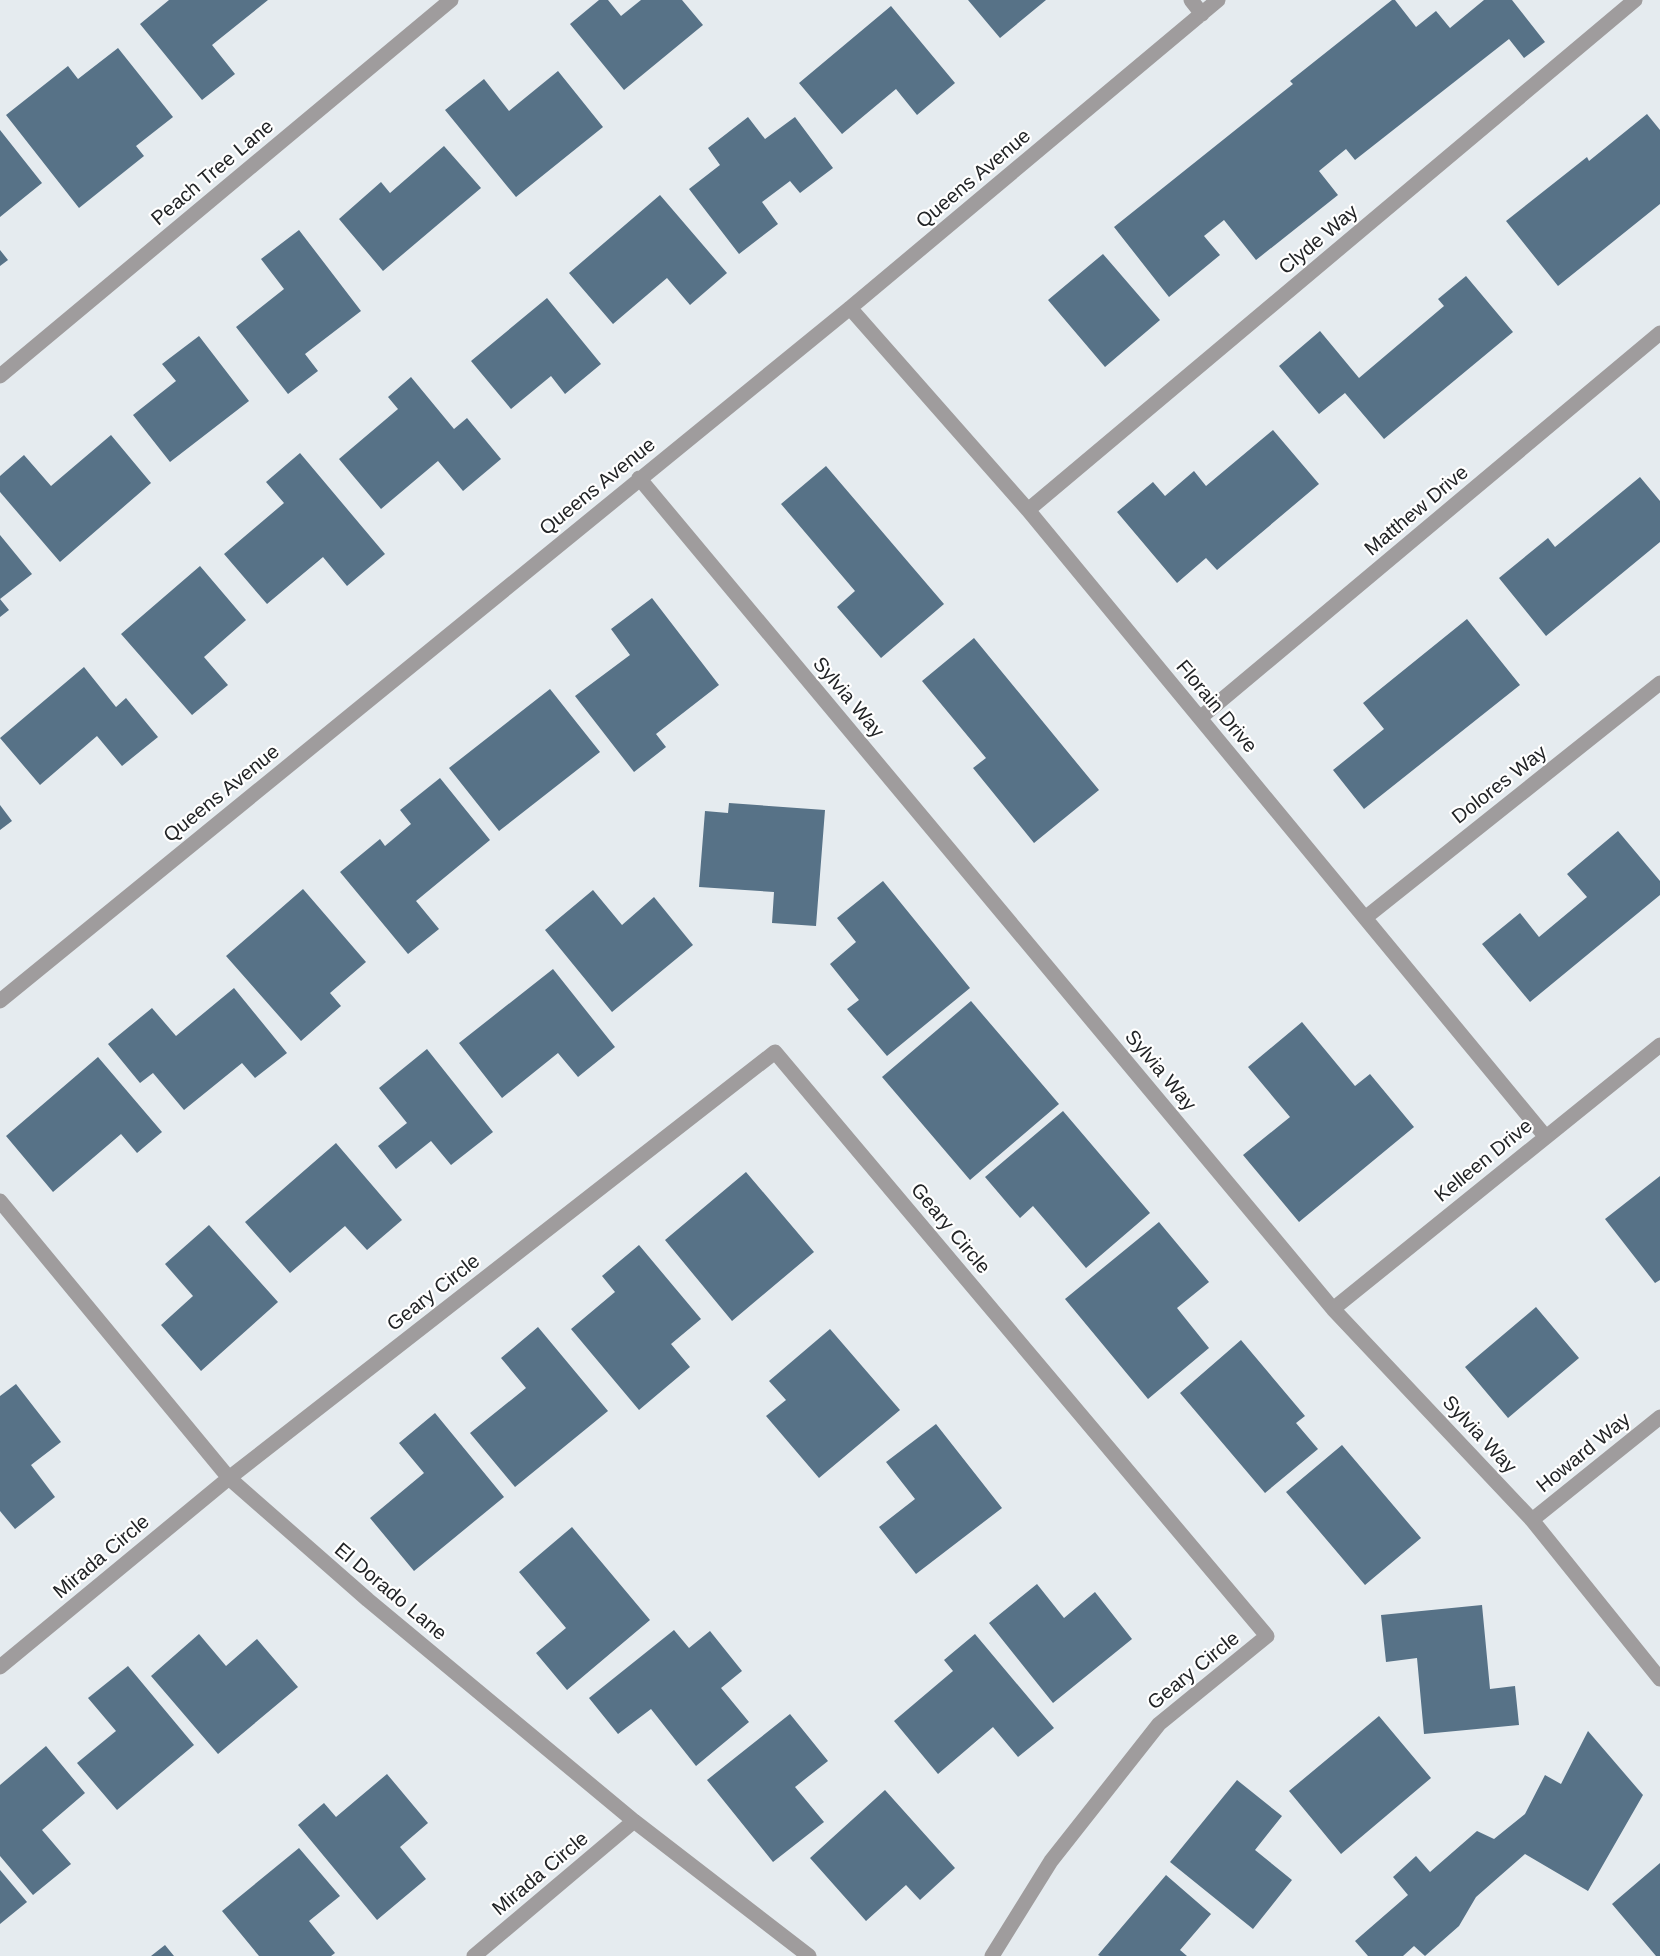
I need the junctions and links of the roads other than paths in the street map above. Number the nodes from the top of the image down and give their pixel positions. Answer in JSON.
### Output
{"nodes":[{"id":1,"x":451,"y":0,"type":"edge"},
{"id":2,"x":1191,"y":0,"type":"edge"},
{"id":3,"x":1218,"y":0,"type":"edge"},
{"id":4,"x":1635,"y":0,"type":"edge"},
{"id":5,"x":1202,"y":14,"type":"junction"},
{"id":6,"x":850,"y":308,"type":"junction"},
{"id":7,"x":1660,"y":333,"type":"edge"},
{"id":8,"x":0,"y":376,"type":"edge"},
{"id":9,"x":639,"y":478,"type":"junction"},
{"id":10,"x":1028,"y":510,"type":"junction"},
{"id":11,"x":1660,"y":683,"type":"edge"},
{"id":12,"x":1200,"y":718,"type":"junction"},
{"id":13,"x":1365,"y":918,"type":"junction"},
{"id":14,"x":0,"y":1001,"type":"edge"},
{"id":15,"x":1660,"y":1045,"type":"edge"},
{"id":16,"x":1545,"y":1136,"type":"junction"},
{"id":17,"x":0,"y":1201,"type":"edge"},
{"id":18,"x":1333,"y":1308,"type":"junction"},
{"id":19,"x":1660,"y":1417,"type":"edge"},
{"id":20,"x":229,"y":1478,"type":"junction"},
{"id":21,"x":1532,"y":1520,"type":"junction"},
{"id":22,"x":0,"y":1667,"type":"edge"},
{"id":23,"x":1660,"y":1679,"type":"edge"},
{"id":24,"x":634,"y":1821,"type":"junction"},
{"id":25,"x":474,"y":1956,"type":"edge"},
{"id":26,"x":809,"y":1956,"type":"edge"},
{"id":27,"x":992,"y":1956,"type":"edge"}],
"edges":[{"from":1,"to":8,"type":"street","name":"Peach Tree Lane"},
{"from":2,"to":5,"type":"street"},
{"from":3,"to":5,"type":"street","name":"Queens Avenue"},
{"from":4,"to":10,"type":"street","name":"Clyde Way"},
{"from":5,"to":6,"type":"street","name":"Queens Avenue"},
{"from":6,"to":9,"type":"street","name":"Queens Avenue"},
{"from":6,"to":10,"type":"street","name":"Florain Drive"},
{"from":7,"to":12,"type":"street","name":"Matthew Drive"},
{"from":9,"to":14,"type":"street","name":"Queens Avenue"},
{"from":9,"to":18,"type":"street","name":"Sylvia Way"},
{"from":10,"to":12,"type":"street","name":"Florain Drive"},
{"from":11,"to":13,"type":"street","name":"Dolores Way"},
{"from":12,"to":13,"type":"street","name":"Florain Drive"},
{"from":13,"to":16,"type":"street","name":"Florain Drive"},
{"from":15,"to":16,"type":"street","name":"Kelleen Drive"},
{"from":16,"to":18,"type":"street","name":"Kelleen Drive"},
{"from":17,"to":20,"type":"street","name":"El Dorado Lane"},
{"from":18,"to":21,"type":"street","name":"Sylvia Way"},
{"from":19,"to":21,"type":"street","name":"Howard Way"},
{"from":20,"to":22,"type":"street","name":"Mirada Circle"},
{"from":20,"to":24,"type":"street","name":"El Dorado Lane"},
{"from":20,"to":27,"type":"street","name":"Geary Circle"},
{"from":21,"to":23,"type":"street","name":"Sylvia Way"},
{"from":24,"to":25,"type":"street","name":"Mirada Circle"},
{"from":24,"to":26,"type":"street","name":"El Dorado Lane"}]}
